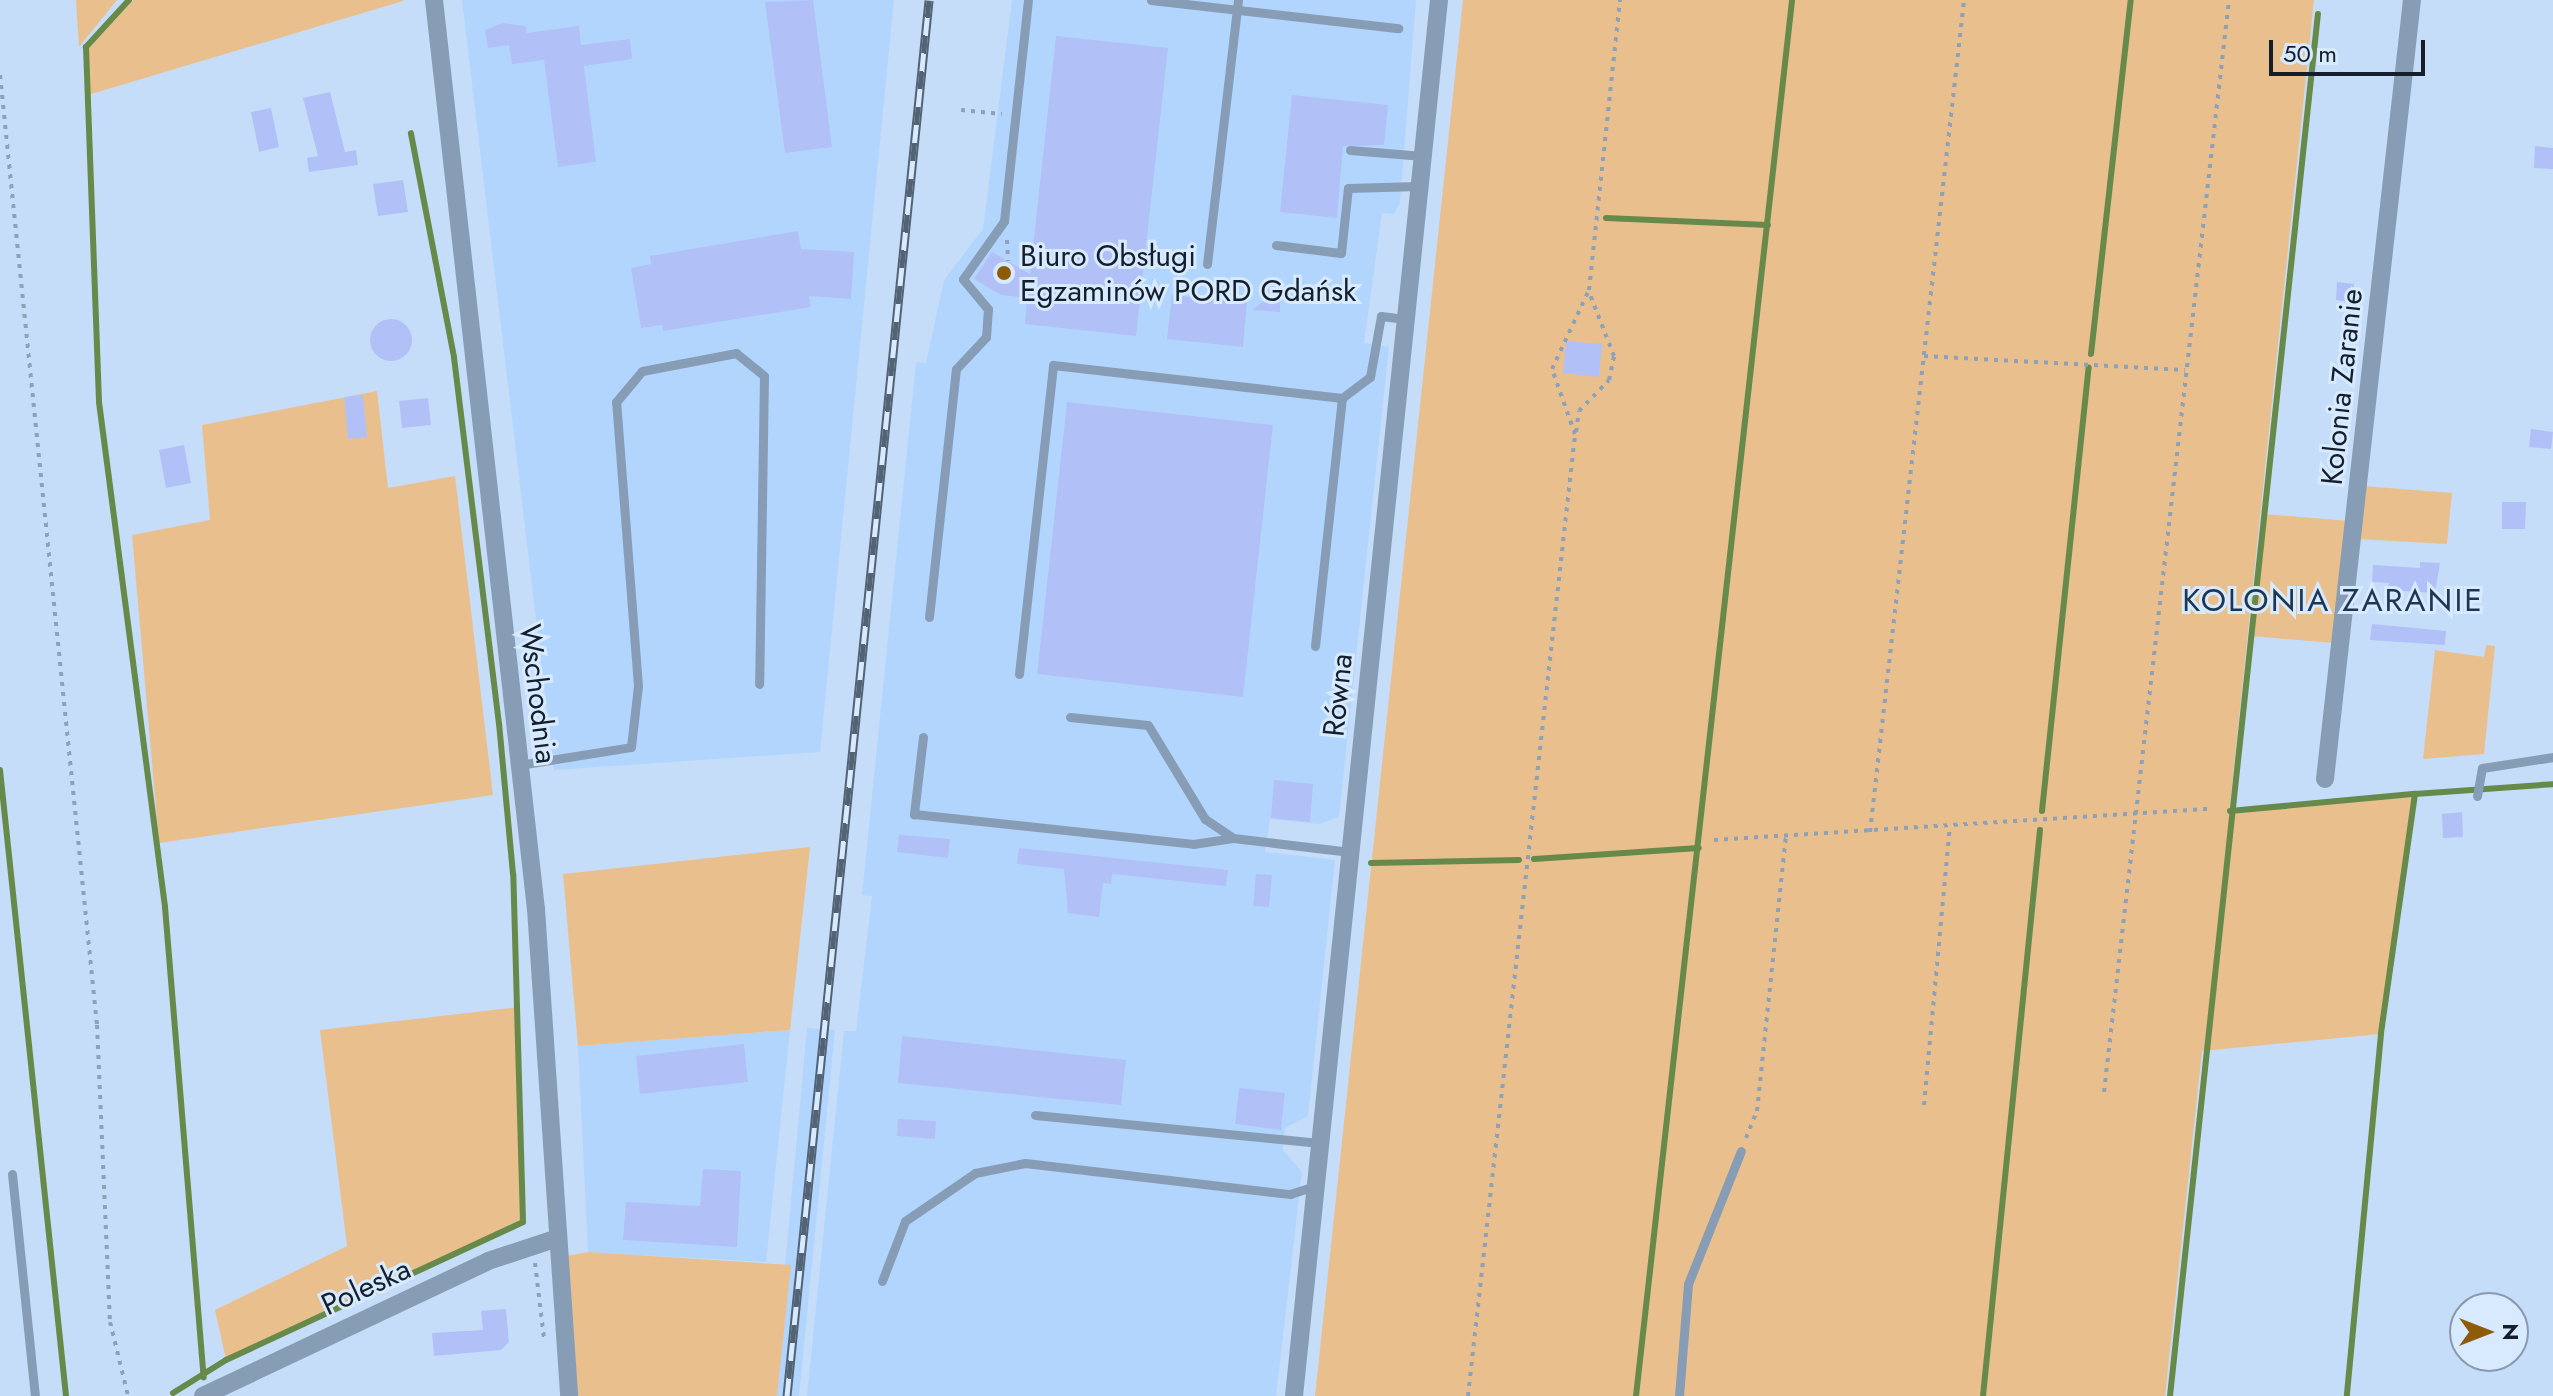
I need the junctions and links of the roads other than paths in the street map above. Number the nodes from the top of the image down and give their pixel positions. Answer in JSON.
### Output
{"nodes":[{"id":1,"x":434,"y":0,"type":"edge"},
{"id":2,"x":1028,"y":0,"type":"edge"},
{"id":3,"x":1151,"y":0,"type":"edge"},
{"id":4,"x":1439,"y":0,"type":"edge"},
{"id":5,"x":2412,"y":0,"type":"edge"},
{"id":6,"x":1237,"y":5,"type":"edge"},
{"id":7,"x":1398,"y":28,"type":"dead end"},
{"id":8,"x":1350,"y":150,"type":"dead end"},
{"id":9,"x":1423,"y":156,"type":"junction"},
{"id":10,"x":1419,"y":186,"type":"junction"},
{"id":11,"x":1276,"y":245,"type":"dead end"},
{"id":12,"x":1207,"y":264,"type":"dead end"},
{"id":13,"x":1405,"y":319,"type":"junction"},
{"id":14,"x":1342,"y":398,"type":"junction"},
{"id":15,"x":929,"y":617,"type":"dead end"},
{"id":16,"x":1315,"y":646,"type":"dead end"},
{"id":17,"x":1019,"y":674,"type":"dead end"},
{"id":18,"x":759,"y":684,"type":"dead end"},
{"id":19,"x":1070,"y":717,"type":"dead end"},
{"id":20,"x":923,"y":737,"type":"dead end"},
{"id":21,"x":2553,"y":757,"type":"edge"},
{"id":22,"x":519,"y":765,"type":"junction"},
{"id":23,"x":2325,"y":779,"type":"dead end"},
{"id":24,"x":2477,"y":796,"type":"dead end"},
{"id":25,"x":1233,"y":838,"type":"junction"},
{"id":26,"x":1350,"y":852,"type":"junction"},
{"id":27,"x":1035,"y":1115,"type":"dead end"},
{"id":28,"x":1320,"y":1143,"type":"junction"},
{"id":29,"x":1741,"y":1151,"type":"road end"},
{"id":30,"x":12,"y":1174,"type":"dead end"},
{"id":31,"x":1315,"y":1186,"type":"junction"},
{"id":32,"x":555,"y":1239,"type":"junction"},
{"id":33,"x":882,"y":1281,"type":"dead end"},
{"id":34,"x":35,"y":1396,"type":"edge"},
{"id":35,"x":203,"y":1396,"type":"edge"},
{"id":36,"x":569,"y":1396,"type":"edge"},
{"id":37,"x":1294,"y":1396,"type":"edge"},
{"id":38,"x":1679,"y":1396,"type":"edge"}],
"edges":[{"from":1,"to":22,"type":"street","name":"Wschodnia"},
{"from":2,"to":15,"type":"lane"},
{"from":3,"to":6,"type":"lane"},
{"from":4,"to":9,"type":"street","name":"Równa"},
{"from":5,"to":23,"type":"street","name":"Kolonia Zaranie"},
{"from":6,"to":7,"type":"lane"},
{"from":6,"to":12,"type":"lane"},
{"from":8,"to":9,"type":"lane"},
{"from":9,"to":10,"type":"street","name":"Równa"},
{"from":10,"to":11,"type":"lane"},
{"from":10,"to":13,"type":"street","name":"Równa"},
{"from":13,"to":14,"type":"lane"},
{"from":13,"to":26,"type":"street","name":"Równa"},
{"from":14,"to":16,"type":"lane"},
{"from":14,"to":17,"type":"lane"},
{"from":18,"to":22,"type":"lane"},
{"from":19,"to":25,"type":"lane"},
{"from":20,"to":25,"type":"lane"},
{"from":21,"to":24,"type":"lane"},
{"from":22,"to":32,"type":"street","name":"Wschodnia"},
{"from":25,"to":26,"type":"lane"},
{"from":26,"to":28,"type":"street","name":"Równa"},
{"from":27,"to":28,"type":"lane"},
{"from":28,"to":31,"type":"street","name":"Równa"},
{"from":29,"to":38,"type":"lane"},
{"from":30,"to":34,"type":"lane"},
{"from":31,"to":33,"type":"lane"},
{"from":31,"to":37,"type":"street","name":"Równa"},
{"from":32,"to":35,"type":"street","name":"Poleska"},
{"from":32,"to":36,"type":"street","name":"Wschodnia"}]}
